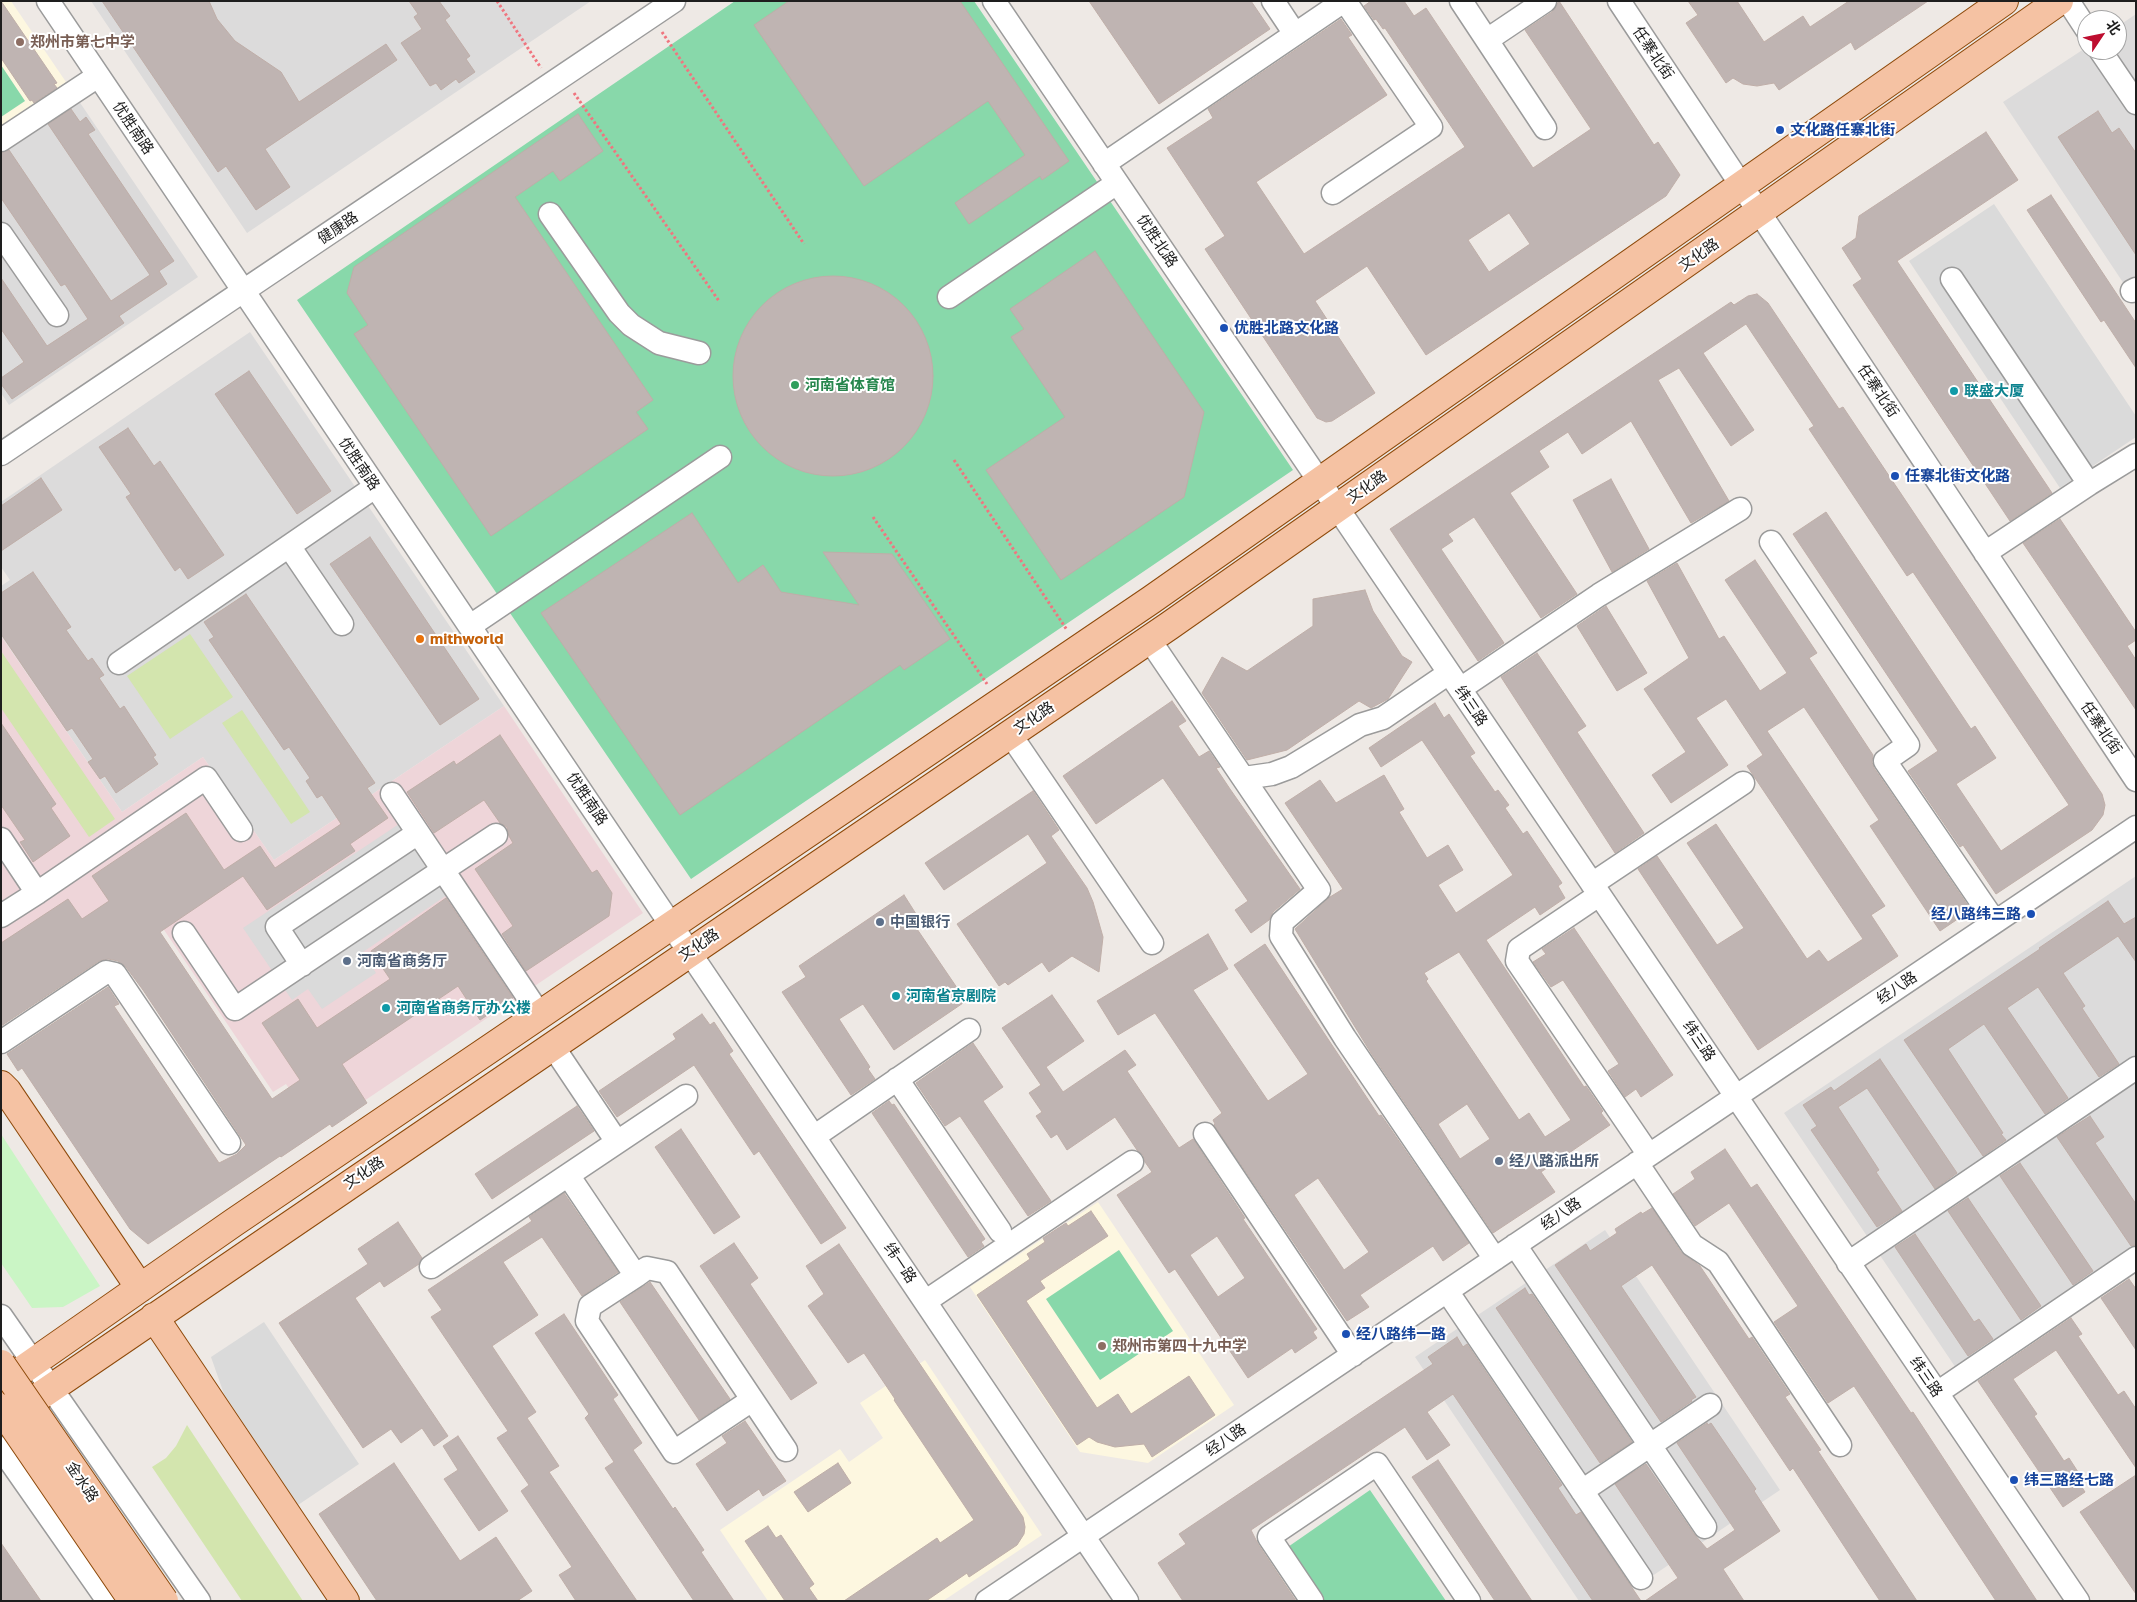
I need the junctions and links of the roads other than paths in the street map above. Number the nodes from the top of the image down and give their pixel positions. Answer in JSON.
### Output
{"nodes":[{"id":1,"x":48,"y":1,"type":"edge"},
{"id":2,"x":674,"y":1,"type":"edge"},
{"id":3,"x":994,"y":1,"type":"edge"},
{"id":4,"x":1273,"y":1,"type":"edge"},
{"id":5,"x":1345,"y":1,"type":"edge"},
{"id":6,"x":1461,"y":1,"type":"edge"},
{"id":7,"x":1545,"y":1,"type":"edge"},
{"id":8,"x":1619,"y":1,"type":"edge"},
{"id":9,"x":2004,"y":1,"type":"edge"},
{"id":10,"x":2059,"y":1,"type":"edge"},
{"id":11,"x":2068,"y":1,"type":"edge"},
{"id":12,"x":2077,"y":15,"type":"edge"},
{"id":13,"x":1296,"y":34,"type":"junction"},
{"id":14,"x":1487,"y":40,"type":"junction"},
{"id":15,"x":2107,"y":60,"type":"edge"},
{"id":16,"x":98,"y":76,"type":"junction"},
{"id":17,"x":2136,"y":103,"type":"edge"},
{"id":18,"x":1545,"y":128,"type":"dead end"},
{"id":19,"x":1,"y":140,"type":"edge"},
{"id":20,"x":1104,"y":164,"type":"junction"},
{"id":21,"x":1117,"y":183,"type":"junction"},
{"id":22,"x":1742,"y":186,"type":"junction"},
{"id":23,"x":1333,"y":193,"type":"dead end"},
{"id":24,"x":1760,"y":213,"type":"junction"},
{"id":25,"x":550,"y":214,"type":"dead end"},
{"id":26,"x":1,"y":234,"type":"edge"},
{"id":27,"x":1952,"y":279,"type":"dead end"},
{"id":28,"x":244,"y":291,"type":"junction"},
{"id":29,"x":949,"y":296,"type":"dead end"},
{"id":30,"x":57,"y":315,"type":"dead end"},
{"id":31,"x":699,"y":353,"type":"dead end"},
{"id":32,"x":1,"y":454,"type":"edge"},
{"id":33,"x":2136,"y":455,"type":"edge"},
{"id":34,"x":720,"y":457,"type":"dead end"},
{"id":35,"x":1319,"y":482,"type":"junction"},
{"id":36,"x":2089,"y":484,"type":"junction"},
{"id":37,"x":376,"y":488,"type":"junction"},
{"id":38,"x":1337,"y":508,"type":"junction"},
{"id":39,"x":1740,"y":510,"type":"dead end"},
{"id":40,"x":1771,"y":542,"type":"dead end"},
{"id":41,"x":289,"y":546,"type":"junction"},
{"id":42,"x":1985,"y":553,"type":"junction"},
{"id":43,"x":342,"y":624,"type":"dead end"},
{"id":44,"x":470,"y":626,"type":"junction"},
{"id":45,"x":1149,"y":639,"type":"junction"},
{"id":46,"x":119,"y":663,"type":"dead end"},
{"id":47,"x":1454,"y":681,"type":"junction"},
{"id":48,"x":1010,"y":734,"type":"junction"},
{"id":49,"x":1244,"y":778,"type":"junction"},
{"id":50,"x":2136,"y":780,"type":"edge"},
{"id":51,"x":1743,"y":783,"type":"dead end"},
{"id":52,"x":392,"y":794,"type":"dead end"},
{"id":53,"x":2136,"y":827,"type":"edge"},
{"id":54,"x":241,"y":830,"type":"dead end"},
{"id":55,"x":418,"y":833,"type":"junction"},
{"id":56,"x":496,"y":835,"type":"dead end"},
{"id":57,"x":1,"y":840,"type":"edge"},
{"id":58,"x":443,"y":870,"type":"junction"},
{"id":59,"x":1596,"y":889,"type":"junction"},
{"id":60,"x":37,"y":893,"type":"junction"},
{"id":61,"x":1,"y":916,"type":"edge"},
{"id":62,"x":1994,"y":922,"type":"junction"},
{"id":63,"x":672,"y":925,"type":"junction"},
{"id":64,"x":184,"y":933,"type":"dead end"},
{"id":65,"x":1152,"y":943,"type":"dead end"},
{"id":66,"x":690,"y":951,"type":"junction"},
{"id":67,"x":302,"y":965,"type":"junction"},
{"id":68,"x":540,"y":1015,"type":"junction"},
{"id":69,"x":969,"y":1030,"type":"dead end"},
{"id":70,"x":1,"y":1042,"type":"edge"},
{"id":71,"x":552,"y":1045,"type":"junction"},
{"id":72,"x":2136,"y":1068,"type":"edge"},
{"id":73,"x":897,"y":1080,"type":"junction"},
{"id":74,"x":1,"y":1085,"type":"edge"},
{"id":75,"x":686,"y":1096,"type":"dead end"},
{"id":76,"x":1736,"y":1096,"type":"junction"},
{"id":77,"x":10,"y":1102,"type":"edge"},
{"id":78,"x":1205,"y":1134,"type":"dead end"},
{"id":79,"x":814,"y":1136,"type":"junction"},
{"id":80,"x":618,"y":1142,"type":"junction"},
{"id":81,"x":229,"y":1143,"type":"dead end"},
{"id":82,"x":1643,"y":1159,"type":"junction"},
{"id":83,"x":1132,"y":1162,"type":"dead end"},
{"id":84,"x":568,"y":1175,"type":"junction"},
{"id":85,"x":1000,"y":1231,"type":"dead end"},
{"id":86,"x":1515,"y":1245,"type":"junction"},
{"id":87,"x":2136,"y":1258,"type":"edge"},
{"id":88,"x":1495,"y":1259,"type":"junction"},
{"id":89,"x":1848,"y":1263,"type":"junction"},
{"id":90,"x":431,"y":1267,"type":"dead end"},
{"id":91,"x":636,"y":1276,"type":"junction"},
{"id":92,"x":140,"y":1288,"type":"junction"},
{"id":93,"x":1447,"y":1291,"type":"junction"},
{"id":94,"x":926,"y":1301,"type":"junction"},
{"id":95,"x":1,"y":1316,"type":"edge"},
{"id":96,"x":154,"y":1317,"type":"junction"},
{"id":97,"x":1353,"y":1354,"type":"junction"},
{"id":98,"x":33,"y":1362,"type":"junction"},
{"id":99,"x":1,"y":1364,"type":"edge"},
{"id":100,"x":1,"y":1385,"type":"edge"},
{"id":101,"x":51,"y":1388,"type":"junction"},
{"id":102,"x":1936,"y":1393,"type":"junction"},
{"id":103,"x":752,"y":1400,"type":"junction"},
{"id":104,"x":1710,"y":1405,"type":"dead end"},
{"id":105,"x":1,"y":1408,"type":"edge"},
{"id":106,"x":1,"y":1422,"type":"edge"},
{"id":107,"x":1650,"y":1445,"type":"junction"},
{"id":108,"x":1840,"y":1445,"type":"dead end"},
{"id":109,"x":1,"y":1448,"type":"edge"},
{"id":110,"x":786,"y":1450,"type":"dead end"},
{"id":111,"x":1582,"y":1491,"type":"junction"},
{"id":112,"x":1705,"y":1527,"type":"dead end"},
{"id":113,"x":1084,"y":1536,"type":"junction"},
{"id":114,"x":1641,"y":1578,"type":"dead end"},
{"id":115,"x":339,"y":1595,"type":"edge"},
{"id":116,"x":108,"y":1601,"type":"edge"},
{"id":117,"x":133,"y":1601,"type":"edge"},
{"id":118,"x":164,"y":1601,"type":"edge"},
{"id":119,"x":199,"y":1601,"type":"edge"},
{"id":120,"x":987,"y":1601,"type":"edge"},
{"id":121,"x":1128,"y":1601,"type":"edge"},
{"id":122,"x":1312,"y":1601,"type":"edge"},
{"id":123,"x":1469,"y":1601,"type":"edge"},
{"id":124,"x":2078,"y":1601,"type":"edge"}],
"edges":[{"from":1,"to":16,"type":"street","name":"优胜南路"},
{"from":2,"to":28,"type":"street","name":"健康路"},
{"from":3,"to":20,"type":"street","name":"优胜北路"},
{"from":4,"to":13,"type":"street"},
{"from":5,"to":13,"type":"street"},
{"from":5,"to":23,"type":"street"},
{"from":6,"to":14,"type":"street"},
{"from":7,"to":14,"type":"street"},
{"from":8,"to":22,"type":"street","name":"任寨北街"},
{"from":9,"to":22,"type":"main road"},
{"from":10,"to":24,"type":"main road","name":"文化路"},
{"from":11,"to":12,"type":"street"},
{"from":13,"to":20,"type":"street"},
{"from":14,"to":18,"type":"street"},
{"from":15,"to":17,"type":"street"},
{"from":16,"to":19,"type":"street"},
{"from":16,"to":28,"type":"street","name":"优胜南路"},
{"from":20,"to":21,"type":"street","name":"优胜北路"},
{"from":21,"to":29,"type":"street"},
{"from":21,"to":35,"type":"street","name":"优胜北路"},
{"from":22,"to":24,"type":"street","name":"任寨北街"},
{"from":22,"to":35,"type":"main road"},
{"from":24,"to":38,"type":"main road","name":"文化路"},
{"from":24,"to":42,"type":"street","name":"任寨北街"},
{"from":25,"to":31,"type":"street"},
{"from":26,"to":30,"type":"street"},
{"from":27,"to":36,"type":"street"},
{"from":28,"to":32,"type":"street","name":"健康路"},
{"from":28,"to":37,"type":"street","name":"优胜南路"},
{"from":33,"to":36,"type":"street"},
{"from":34,"to":44,"type":"street"},
{"from":35,"to":38,"type":"street","name":"纬三路"},
{"from":35,"to":63,"type":"main road"},
{"from":36,"to":42,"type":"street"},
{"from":37,"to":41,"type":"street"},
{"from":37,"to":44,"type":"street","name":"优胜南路"},
{"from":38,"to":45,"type":"main road","name":"文化路"},
{"from":38,"to":47,"type":"street","name":"纬三路"},
{"from":39,"to":47,"type":"street"},
{"from":40,"to":62,"type":"street"},
{"from":41,"to":43,"type":"street"},
{"from":41,"to":46,"type":"street"},
{"from":42,"to":50,"type":"street","name":"任寨北街"},
{"from":44,"to":63,"type":"street","name":"优胜南路"},
{"from":45,"to":48,"type":"main road","name":"文化路"},
{"from":45,"to":49,"type":"street"},
{"from":47,"to":49,"type":"street"},
{"from":47,"to":59,"type":"street","name":"纬三路"},
{"from":48,"to":65,"type":"street"},
{"from":48,"to":66,"type":"main road","name":"文化路"},
{"from":49,"to":88,"type":"street"},
{"from":51,"to":59,"type":"street"},
{"from":52,"to":55,"type":"street"},
{"from":53,"to":62,"type":"street","name":"经八路"},
{"from":54,"to":60,"type":"street"},
{"from":55,"to":58,"type":"street"},
{"from":55,"to":67,"type":"street"},
{"from":56,"to":58,"type":"street"},
{"from":57,"to":60,"type":"street"},
{"from":58,"to":67,"type":"street"},
{"from":58,"to":68,"type":"street"},
{"from":59,"to":76,"type":"street","name":"纬三路"},
{"from":59,"to":82,"type":"street"},
{"from":60,"to":61,"type":"street"},
{"from":62,"to":76,"type":"street","name":"经八路"},
{"from":63,"to":66,"type":"street","name":"纬一路"},
{"from":63,"to":68,"type":"main road"},
{"from":64,"to":67,"type":"street"},
{"from":66,"to":71,"type":"main road","name":"文化路"},
{"from":66,"to":79,"type":"street","name":"纬一路"},
{"from":68,"to":92,"type":"main road"},
{"from":69,"to":73,"type":"street"},
{"from":70,"to":81,"type":"street"},
{"from":71,"to":80,"type":"street"},
{"from":71,"to":96,"type":"main road","name":"文化路"},
{"from":72,"to":89,"type":"street"},
{"from":73,"to":79,"type":"street"},
{"from":73,"to":85,"type":"street"},
{"from":74,"to":77,"type":"main road"},
{"from":75,"to":80,"type":"street"},
{"from":76,"to":82,"type":"street","name":"经八路"},
{"from":76,"to":89,"type":"street","name":"纬三路"},
{"from":77,"to":92,"type":"main road"},
{"from":78,"to":97,"type":"street"},
{"from":79,"to":94,"type":"street","name":"纬一路"},
{"from":80,"to":84,"type":"street"},
{"from":82,"to":86,"type":"street","name":"经八路"},
{"from":82,"to":108,"type":"street"},
{"from":83,"to":94,"type":"street"},
{"from":84,"to":90,"type":"street"},
{"from":84,"to":91,"type":"street"},
{"from":86,"to":88,"type":"street","name":"经八路"},
{"from":86,"to":107,"type":"street"},
{"from":87,"to":102,"type":"street"},
{"from":88,"to":93,"type":"street","name":"经八路"},
{"from":89,"to":102,"type":"street","name":"纬三路"},
{"from":91,"to":103,"type":"street"},
{"from":91,"to":103,"type":"street"},
{"from":92,"to":98,"type":"main road"},
{"from":93,"to":97,"type":"street","name":"经八路"},
{"from":93,"to":111,"type":"street"},
{"from":94,"to":113,"type":"street","name":"纬一路"},
{"from":95,"to":98,"type":"street"},
{"from":96,"to":101,"type":"main road","name":"文化路"},
{"from":96,"to":115,"type":"main road"},
{"from":97,"to":113,"type":"street","name":"经八路"},
{"from":98,"to":100,"type":"main road"},
{"from":98,"to":101,"type":"street"},
{"from":99,"to":118,"type":"main road","name":"金水路","bridge":true},
{"from":101,"to":106,"type":"main road","name":"文化路"},
{"from":101,"to":119,"type":"street"},
{"from":102,"to":124,"type":"street","name":"纬三路"},
{"from":103,"to":110,"type":"street"},
{"from":104,"to":107,"type":"street"},
{"from":105,"to":117,"type":"main road","name":"金水路","bridge":true},
{"from":107,"to":111,"type":"street"},
{"from":107,"to":112,"type":"street"},
{"from":109,"to":116,"type":"street"},
{"from":111,"to":114,"type":"street"},
{"from":113,"to":120,"type":"street","name":"经八路"},
{"from":113,"to":121,"type":"street","name":"纬一路"},
{"from":122,"to":123,"type":"street"}]}
